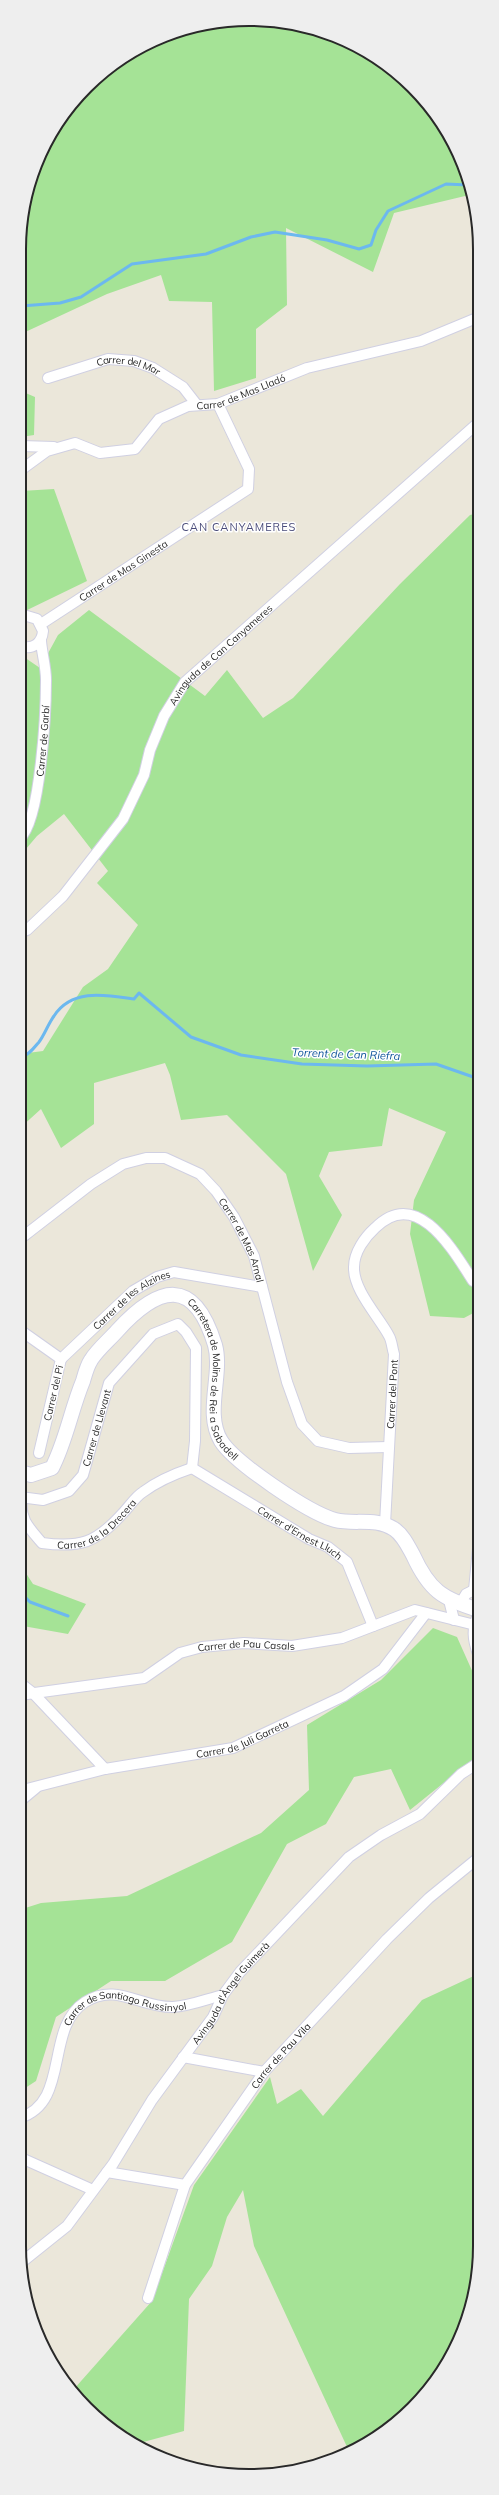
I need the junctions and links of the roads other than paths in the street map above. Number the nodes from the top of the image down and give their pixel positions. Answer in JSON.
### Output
{"nodes":[{"id":1,"x":473,"y":319,"type":"edge"},
{"id":2,"x":48,"y":378,"type":"dead end"},
{"id":3,"x":218,"y":404,"type":"junction"},
{"id":4,"x":197,"y":405,"type":"junction"},
{"id":5,"x":473,"y":427,"type":"edge"},
{"id":6,"x":26,"y":446,"type":"edge"},
{"id":7,"x":60,"y":447,"type":"junction"},
{"id":8,"x":26,"y":466,"type":"edge"},
{"id":9,"x":26,"y":618,"type":"edge"},
{"id":10,"x":41,"y":624,"type":"junction"},
{"id":11,"x":40,"y":641,"type":"junction"},
{"id":12,"x":26,"y":646,"type":"edge"},
{"id":13,"x":26,"y":826,"type":"edge"},
{"id":14,"x":26,"y":930,"type":"edge"},
{"id":15,"x":26,"y":1234,"type":"edge"},
{"id":16,"x":473,"y":1280,"type":"edge"},
{"id":17,"x":262,"y":1287,"type":"junction"},
{"id":18,"x":26,"y":1334,"type":"edge"},
{"id":19,"x":61,"y":1359,"type":"junction"},
{"id":20,"x":388,"y":1447,"type":"junction"},
{"id":21,"x":39,"y":1453,"type":"dead end"},
{"id":22,"x":192,"y":1468,"type":"junction"},
{"id":23,"x":26,"y":1474,"type":"edge"},
{"id":24,"x":26,"y":1498,"type":"edge"},
{"id":25,"x":26,"y":1524,"type":"edge"},
{"id":26,"x":385,"y":1524,"type":"junction"},
{"id":27,"x":473,"y":1593,"type":"edge"},
{"id":28,"x":456,"y":1603,"type":"junction"},
{"id":29,"x":473,"y":1608,"type":"edge"},
{"id":30,"x":426,"y":1613,"type":"junction"},
{"id":31,"x":454,"y":1620,"type":"junction"},
{"id":32,"x":473,"y":1625,"type":"edge"},
{"id":33,"x":373,"y":1626,"type":"junction"},
{"id":34,"x":26,"y":1688,"type":"edge"},
{"id":35,"x":33,"y":1693,"type":"junction"},
{"id":36,"x":26,"y":1694,"type":"edge"},
{"id":37,"x":473,"y":1766,"type":"edge"},
{"id":38,"x":105,"y":1769,"type":"junction"},
{"id":39,"x":38,"y":1786,"type":"junction"},
{"id":40,"x":26,"y":1789,"type":"edge"},
{"id":41,"x":26,"y":1796,"type":"edge"},
{"id":42,"x":473,"y":1862,"type":"edge"},
{"id":43,"x":223,"y":1995,"type":"junction"},
{"id":44,"x":183,"y":2057,"type":"junction"},
{"id":45,"x":264,"y":2072,"type":"junction"},
{"id":46,"x":26,"y":2114,"type":"edge"},
{"id":47,"x":26,"y":2160,"type":"edge"},
{"id":48,"x":107,"y":2172,"type":"junction"},
{"id":49,"x":185,"y":2185,"type":"junction"},
{"id":50,"x":93,"y":2190,"type":"junction"},
{"id":51,"x":26,"y":2259,"type":"edge"},
{"id":52,"x":148,"y":2298,"type":"dead end"}],
"edges":[{"from":1,"to":3,"type":"street","name":"Carrer de Mas Lladó"},
{"from":2,"to":4,"type":"street","name":"Carrer del Mar"},
{"from":3,"to":4,"type":"street","name":"Carrer de Mas Lladó"},
{"from":3,"to":10,"type":"street","name":"Carrer de Mas Ginesta"},
{"from":4,"to":7,"type":"street","name":"Carrer de Mas Lladó"},
{"from":5,"to":14,"type":"street","name":"Avinguda de Can Canyameres"},
{"from":6,"to":7,"type":"street"},
{"from":7,"to":8,"type":"street","name":"Carrer de Mas Lladó"},
{"from":9,"to":10,"type":"street"},
{"from":10,"to":11,"type":"street","name":"Carrer de Garbí"},
{"from":11,"to":12,"type":"street"},
{"from":11,"to":13,"type":"street","name":"Carrer de Garbí"},
{"from":15,"to":17,"type":"street","name":"Carrer de Mas Arnal"},
{"from":16,"to":20,"type":"street","name":"Carrer del Pont"},
{"from":17,"to":19,"type":"street","name":"Carrer de les Alzines"},
{"from":17,"to":20,"type":"street","name":"Carrer de Mas Arnal"},
{"from":18,"to":19,"type":"street","name":"Carrer del Pi"},
{"from":19,"to":21,"type":"street","name":"Carrer del Pi"},
{"from":20,"to":26,"type":"street","name":"Carrer del Pont"},
{"from":22,"to":24,"type":"street","name":"Carrer de Llevant"},
{"from":22,"to":25,"type":"street","name":"Carrer de la Drecera"},
{"from":22,"to":33,"type":"street","name":"Carrer d'Ernest Lluch"},
{"from":23,"to":26,"type":"main road","name":"Carretera de Molins de Rei a Sabadell"},
{"from":26,"to":28,"type":"main road","name":"Carretera de Molins de Rei a Sabadell"},
{"from":27,"to":28,"type":"street"},
{"from":28,"to":29,"type":"main road","name":"Carretera de Molins de Rei a Sabadell"},
{"from":28,"to":31,"type":"street"},
{"from":30,"to":31,"type":"street","name":"Carrer de Pau Casals"},
{"from":30,"to":33,"type":"street","name":"Carrer de Pau Casals"},
{"from":30,"to":38,"type":"street","name":"Carrer de Juli Garreta"},
{"from":31,"to":32,"type":"street","name":"Carrer de Pau Casals"},
{"from":33,"to":35,"type":"street","name":"Carrer de Pau Casals"},
{"from":34,"to":35,"type":"street"},
{"from":35,"to":36,"type":"street","name":"Carrer de Pau Casals"},
{"from":35,"to":38,"type":"street"},
{"from":37,"to":43,"type":"street","name":"Avinguda d'Àngel Guimerà"},
{"from":38,"to":39,"type":"street","name":"Carrer de Juli Garreta"},
{"from":39,"to":40,"type":"street","name":"Carrer de Juli Garreta"},
{"from":39,"to":41,"type":"street"},
{"from":42,"to":45,"type":"street","name":"Carrer de Pau Vila"},
{"from":43,"to":44,"type":"street","name":"Avinguda d'Àngel Guimerà"},
{"from":43,"to":46,"type":"street","name":"Carrer de Santiago Russinyol"},
{"from":44,"to":45,"type":"street"},
{"from":44,"to":48,"type":"street","name":"Avinguda d'Àngel Guimerà"},
{"from":45,"to":49,"type":"street","name":"Carrer de Pau Vila"},
{"from":47,"to":50,"type":"street"},
{"from":48,"to":49,"type":"street"},
{"from":48,"to":50,"type":"street","name":"Avinguda d'Àngel Guimerà"},
{"from":49,"to":52,"type":"street","name":"Carrer de Pau Vila"},
{"from":50,"to":51,"type":"street","name":"Avinguda d'Àngel Guimerà"}]}
